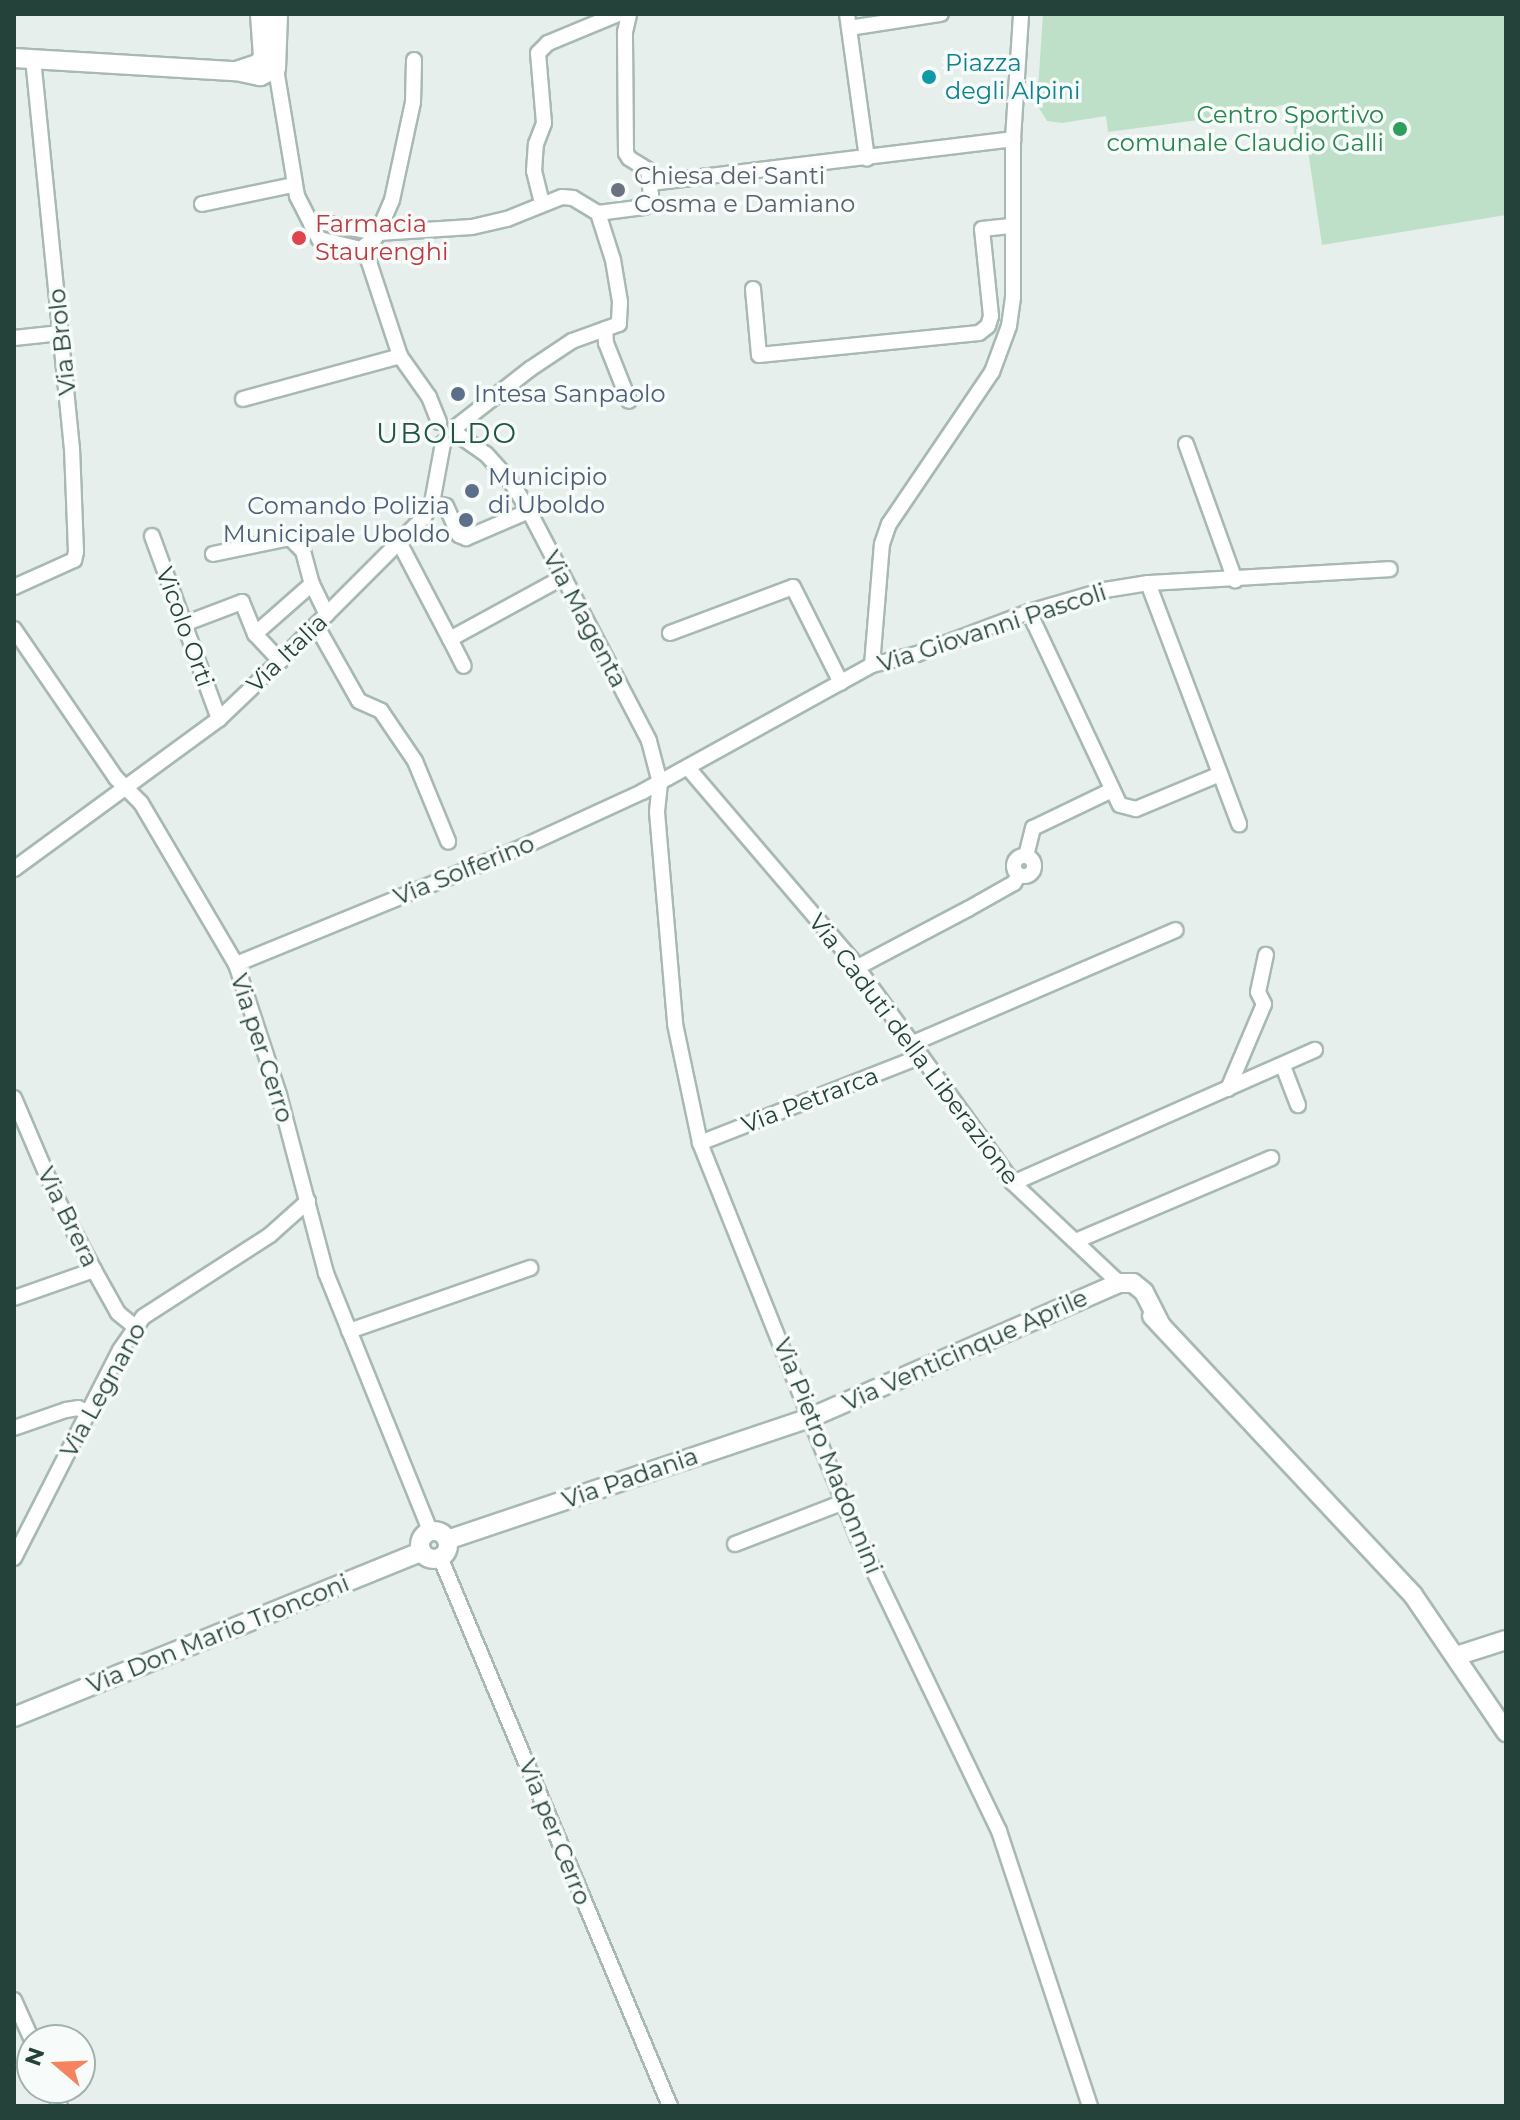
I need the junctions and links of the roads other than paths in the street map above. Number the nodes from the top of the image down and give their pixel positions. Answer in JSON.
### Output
{"nodes":[{"id":1,"x":260,"y":14,"type":"edge"},
{"id":2,"x":278,"y":14,"type":"edge"},
{"id":3,"x":618,"y":14,"type":"edge"},
{"id":4,"x":629,"y":14,"type":"edge"},
{"id":5,"x":941,"y":14,"type":"edge"},
{"id":6,"x":1021,"y":14,"type":"edge"},
{"id":7,"x":587,"y":20,"type":"edge"},
{"id":8,"x":848,"y":21,"type":"edge"},
{"id":9,"x":264,"y":47,"type":"junction"},
{"id":10,"x":24,"y":59,"type":"edge"},
{"id":11,"x":414,"y":60,"type":"dead end"},
{"id":12,"x":276,"y":69,"type":"junction"},
{"id":13,"x":236,"y":71,"type":"junction"},
{"id":14,"x":1013,"y":139,"type":"junction"},
{"id":15,"x":867,"y":159,"type":"junction"},
{"id":16,"x":651,"y":183,"type":"junction"},
{"id":17,"x":293,"y":185,"type":"junction"},
{"id":18,"x":542,"y":203,"type":"junction"},
{"id":19,"x":202,"y":204,"type":"dead end"},
{"id":20,"x":598,"y":213,"type":"junction"},
{"id":21,"x":311,"y":224,"type":"junction"},
{"id":22,"x":1013,"y":226,"type":"junction"},
{"id":23,"x":378,"y":233,"type":"junction"},
{"id":24,"x":361,"y":249,"type":"junction"},
{"id":25,"x":753,"y":289,"type":"dead end"},
{"id":26,"x":605,"y":329,"type":"junction"},
{"id":27,"x":61,"y":333,"type":"junction"},
{"id":28,"x":14,"y":338,"type":"edge"},
{"id":29,"x":400,"y":356,"type":"junction"},
{"id":30,"x":243,"y":399,"type":"dead end"},
{"id":31,"x":629,"y":401,"type":"dead end"},
{"id":32,"x":439,"y":422,"type":"junction"},
{"id":33,"x":456,"y":430,"type":"junction"},
{"id":34,"x":443,"y":443,"type":"junction"},
{"id":35,"x":1186,"y":444,"type":"dead end"},
{"id":36,"x":432,"y":503,"type":"junction"},
{"id":37,"x":529,"y":511,"type":"junction"},
{"id":38,"x":152,"y":536,"type":"dead end"},
{"id":39,"x":399,"y":542,"type":"junction"},
{"id":40,"x":213,"y":554,"type":"dead end"},
{"id":41,"x":1390,"y":569,"type":"dead end"},
{"id":42,"x":562,"y":578,"type":"junction"},
{"id":43,"x":1235,"y":580,"type":"junction"},
{"id":44,"x":1148,"y":583,"type":"junction"},
{"id":45,"x":312,"y":584,"type":"junction"},
{"id":46,"x":14,"y":587,"type":"edge"},
{"id":47,"x":1029,"y":612,"type":"junction"},
{"id":48,"x":321,"y":620,"type":"junction"},
{"id":49,"x":184,"y":624,"type":"junction"},
{"id":50,"x":14,"y":629,"type":"edge"},
{"id":51,"x":670,"y":633,"type":"dead end"},
{"id":52,"x":255,"y":634,"type":"junction"},
{"id":53,"x":450,"y":639,"type":"junction"},
{"id":54,"x":280,"y":661,"type":"junction"},
{"id":55,"x":872,"y":665,"type":"junction"},
{"id":56,"x":464,"y":666,"type":"dead end"},
{"id":57,"x":841,"y":683,"type":"junction"},
{"id":58,"x":219,"y":719,"type":"junction"},
{"id":59,"x":689,"y":769,"type":"junction"},
{"id":60,"x":1220,"y":774,"type":"junction"},
{"id":61,"x":660,"y":783,"type":"junction"},
{"id":62,"x":127,"y":787,"type":"junction"},
{"id":63,"x":1112,"y":790,"type":"junction"},
{"id":64,"x":1239,"y":824,"type":"dead end"},
{"id":65,"x":448,"y":841,"type":"dead end"},
{"id":66,"x":14,"y":869,"type":"edge"},
{"id":67,"x":1176,"y":930,"type":"dead end"},
{"id":68,"x":1266,"y":955,"type":"dead end"},
{"id":69,"x":236,"y":964,"type":"junction"},
{"id":70,"x":856,"y":968,"type":"junction"},
{"id":71,"x":911,"y":1044,"type":"junction"},
{"id":72,"x":1315,"y":1050,"type":"dead end"},
{"id":73,"x":920,"y":1057,"type":"junction"},
{"id":74,"x":1283,"y":1066,"type":"junction"},
{"id":75,"x":1228,"y":1089,"type":"junction"},
{"id":76,"x":14,"y":1098,"type":"edge"},
{"id":77,"x":1298,"y":1105,"type":"dead end"},
{"id":78,"x":700,"y":1143,"type":"junction"},
{"id":79,"x":1271,"y":1158,"type":"dead end"},
{"id":80,"x":1013,"y":1183,"type":"junction"},
{"id":81,"x":308,"y":1201,"type":"junction"},
{"id":82,"x":1078,"y":1240,"type":"junction"},
{"id":83,"x":530,"y":1268,"type":"dead end"},
{"id":84,"x":94,"y":1270,"type":"junction"},
{"id":85,"x":1119,"y":1283,"type":"junction"},
{"id":86,"x":14,"y":1298,"type":"edge"},
{"id":87,"x":135,"y":1327,"type":"junction"},
{"id":88,"x":349,"y":1331,"type":"junction"},
{"id":89,"x":87,"y":1412,"type":"junction"},
{"id":90,"x":812,"y":1417,"type":"junction"},
{"id":91,"x":14,"y":1428,"type":"edge"},
{"id":92,"x":844,"y":1502,"type":"junction"},
{"id":93,"x":430,"y":1531,"type":"junction"},
{"id":94,"x":735,"y":1544,"type":"dead end"},
{"id":95,"x":444,"y":1549,"type":"junction"},
{"id":96,"x":422,"y":1551,"type":"junction"},
{"id":97,"x":14,"y":1558,"type":"edge"},
{"id":98,"x":1506,"y":1640,"type":"edge"},
{"id":99,"x":1456,"y":1656,"type":"junction"},
{"id":100,"x":14,"y":1717,"type":"edge"},
{"id":101,"x":1506,"y":1732,"type":"edge"},
{"id":102,"x":14,"y":2000,"type":"edge"},
{"id":103,"x":25,"y":2024,"type":"edge"},
{"id":104,"x":670,"y":2106,"type":"edge"},
{"id":105,"x":1090,"y":2106,"type":"edge"}],
"edges":[{"from":1,"to":9,"type":"street"},
{"from":2,"to":12,"type":"street"},
{"from":3,"to":7,"type":"street"},
{"from":4,"to":16,"type":"street"},
{"from":5,"to":8,"type":"street"},
{"from":6,"to":14,"type":"street"},
{"from":7,"to":18,"type":"street"},
{"from":8,"to":15,"type":"street"},
{"from":9,"to":12,"type":"street"},
{"from":9,"to":13,"type":"street"},
{"from":10,"to":13,"type":"street"},
{"from":10,"to":27,"type":"street","name":"Via Brolo"},
{"from":11,"to":23,"type":"street"},
{"from":12,"to":13,"type":"street"},
{"from":12,"to":17,"type":"street"},
{"from":14,"to":15,"type":"street"},
{"from":14,"to":22,"type":"street"},
{"from":15,"to":16,"type":"street"},
{"from":16,"to":20,"type":"street"},
{"from":17,"to":19,"type":"street"},
{"from":17,"to":21,"type":"street"},
{"from":18,"to":20,"type":"street"},
{"from":18,"to":23,"type":"street"},
{"from":20,"to":26,"type":"street"},
{"from":21,"to":23,"type":"street"},
{"from":21,"to":24,"type":"street"},
{"from":22,"to":25,"type":"street"},
{"from":22,"to":55,"type":"street"},
{"from":23,"to":24,"type":"street"},
{"from":24,"to":29,"type":"street"},
{"from":26,"to":31,"type":"street"},
{"from":26,"to":33,"type":"street"},
{"from":27,"to":28,"type":"street"},
{"from":27,"to":46,"type":"street","name":"Via Brolo"},
{"from":29,"to":30,"type":"street"},
{"from":29,"to":32,"type":"street"},
{"from":32,"to":33,"type":"street"},
{"from":32,"to":34,"type":"street"},
{"from":33,"to":34,"type":"street"},
{"from":33,"to":37,"type":"street","name":"Via Magenta"},
{"from":34,"to":36,"type":"street"},
{"from":35,"to":43,"type":"street"},
{"from":36,"to":37,"type":"street"},
{"from":36,"to":39,"type":"street","name":"Via Italia"},
{"from":37,"to":42,"type":"street","name":"Via Magenta"},
{"from":38,"to":49,"type":"street","name":"Vicolo Orti"},
{"from":39,"to":48,"type":"street","name":"Via Italia"},
{"from":39,"to":53,"type":"street"},
{"from":40,"to":45,"type":"street"},
{"from":41,"to":43,"type":"street","name":"Via Giovanni Pascoli"},
{"from":42,"to":53,"type":"street"},
{"from":42,"to":61,"type":"street","name":"Via Magenta"},
{"from":43,"to":44,"type":"street","name":"Via Giovanni Pascoli"},
{"from":44,"to":47,"type":"street","name":"Via Giovanni Pascoli"},
{"from":44,"to":60,"type":"street"},
{"from":45,"to":48,"type":"street"},
{"from":45,"to":52,"type":"street"},
{"from":47,"to":55,"type":"street","name":"Via Giovanni Pascoli"},
{"from":47,"to":63,"type":"street"},
{"from":48,"to":54,"type":"street","name":"Via Italia"},
{"from":48,"to":65,"type":"street"},
{"from":49,"to":52,"type":"street"},
{"from":49,"to":58,"type":"street","name":"Vicolo Orti"},
{"from":50,"to":62,"type":"street","name":"Via per Cerro"},
{"from":51,"to":57,"type":"street"},
{"from":52,"to":54,"type":"street"},
{"from":53,"to":56,"type":"street"},
{"from":54,"to":58,"type":"street","name":"Via Italia"},
{"from":55,"to":57,"type":"street","name":"Via Giovanni Pascoli"},
{"from":57,"to":59,"type":"street","name":"Via Giovanni Pascoli"},
{"from":58,"to":62,"type":"street","name":"Via Italia"},
{"from":59,"to":61,"type":"street","name":"Via Solferino"},
{"from":59,"to":70,"type":"street","name":"Via Caduti della Liberazione"},
{"from":60,"to":63,"type":"street"},
{"from":60,"to":64,"type":"street"},
{"from":61,"to":69,"type":"street","name":"Via Solferino"},
{"from":61,"to":78,"type":"street","name":"Via Pietro Madonnini"},
{"from":62,"to":66,"type":"street","name":"Via Italia"},
{"from":62,"to":69,"type":"street","name":"Via per Cerro"},
{"from":63,"to":70,"type":"street"},
{"from":67,"to":71,"type":"street"},
{"from":68,"to":75,"type":"street"},
{"from":69,"to":81,"type":"street","name":"Via per Cerro"},
{"from":70,"to":71,"type":"street","name":"Via Caduti della Liberazione"},
{"from":71,"to":73,"type":"street","name":"Via Caduti della Liberazione"},
{"from":72,"to":74,"type":"street"},
{"from":73,"to":78,"type":"street","name":"Via Petrarca"},
{"from":73,"to":80,"type":"street","name":"Via Caduti della Liberazione"},
{"from":74,"to":75,"type":"street"},
{"from":74,"to":77,"type":"street"},
{"from":75,"to":80,"type":"street"},
{"from":76,"to":84,"type":"street","name":"Via Brera"},
{"from":78,"to":90,"type":"street","name":"Via Pietro Madonnini"},
{"from":79,"to":82,"type":"street"},
{"from":80,"to":82,"type":"street","name":"Via Caduti della Liberazione"},
{"from":81,"to":87,"type":"street","name":"Via Legnano"},
{"from":81,"to":88,"type":"street","name":"Via per Cerro"},
{"from":82,"to":85,"type":"street","name":"Via Caduti della Liberazione"},
{"from":83,"to":88,"type":"street"},
{"from":84,"to":86,"type":"street"},
{"from":84,"to":87,"type":"street","name":"Via Brera"},
{"from":85,"to":90,"type":"street","name":"Via Venticinque Aprile"},
{"from":85,"to":99,"type":"street","name":"Via Caduti della Liberazione"},
{"from":87,"to":89,"type":"street","name":"Via Legnano"},
{"from":88,"to":93,"type":"street","name":"Via per Cerro"},
{"from":89,"to":91,"type":"street"},
{"from":89,"to":97,"type":"street","name":"Via Legnano"},
{"from":90,"to":92,"type":"street","name":"Via Pietro Madonnini"},
{"from":90,"to":95,"type":"street","name":"Via Padania"},
{"from":92,"to":94,"type":"street"},
{"from":92,"to":105,"type":"street","name":"Via Pietro Madonnini"},
{"from":93,"to":95,"type":"street"},
{"from":93,"to":96,"type":"street"},
{"from":95,"to":96,"type":"street"},
{"from":95,"to":104,"type":"street","name":"Via per Cerro"},
{"from":96,"to":100,"type":"street","name":"Via Don Mario Tronconi"},
{"from":98,"to":99,"type":"street"},
{"from":99,"to":101,"type":"street","name":"Via Caduti della Liberazione"},
{"from":102,"to":103,"type":"street"}]}
